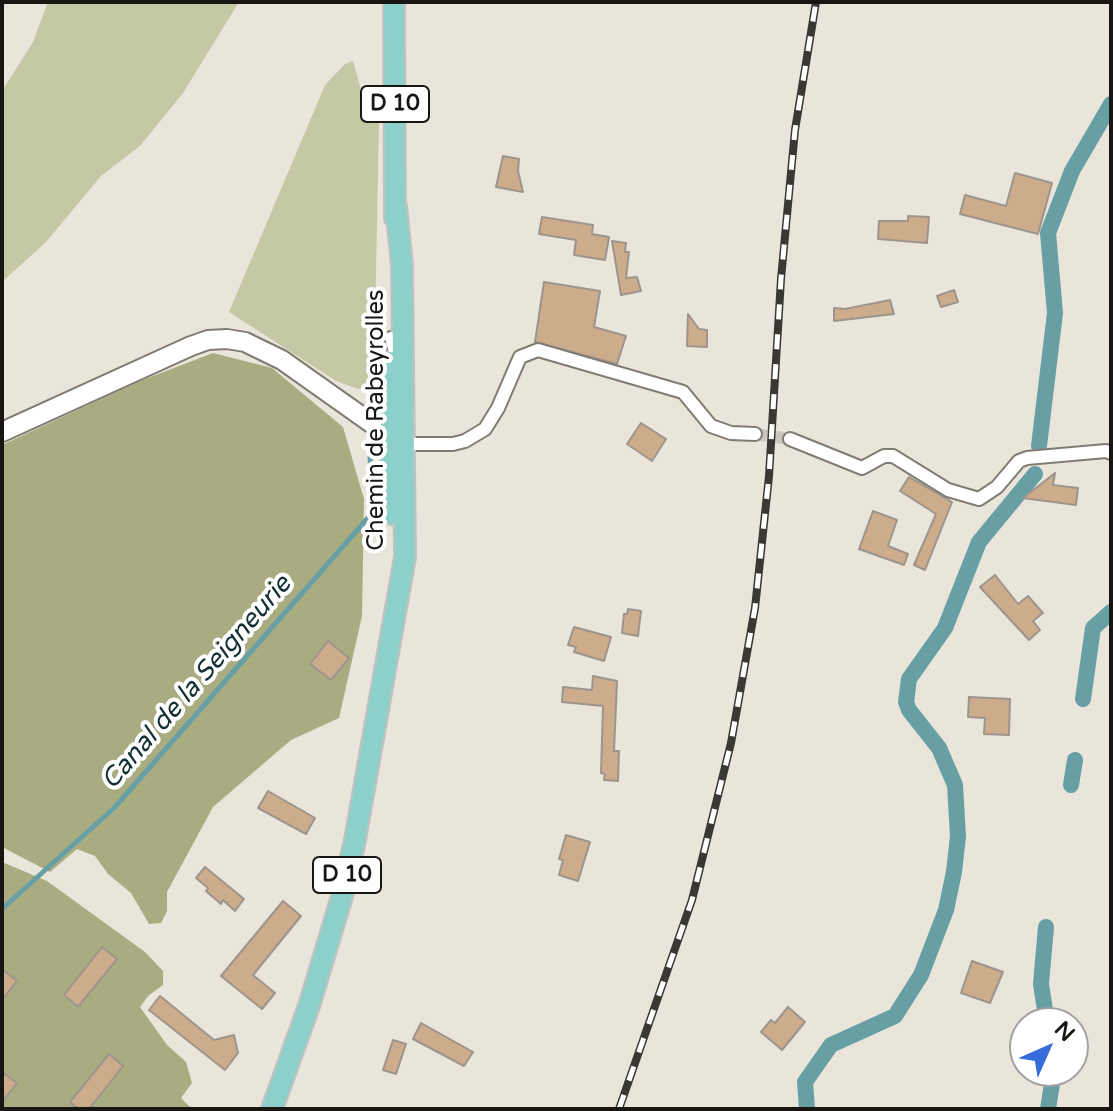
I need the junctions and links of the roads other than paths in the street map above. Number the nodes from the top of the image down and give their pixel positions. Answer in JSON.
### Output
{"nodes":[{"id":1,"x":394,"y":2,"type":"edge"},
{"id":2,"x":396,"y":206,"type":"junction"},
{"id":3,"x":2,"y":432,"type":"edge"},
{"id":4,"x":755,"y":434,"type":"tunnel mouth"},
{"id":5,"x":790,"y":439,"type":"tunnel mouth"},
{"id":6,"x":398,"y":442,"type":"junction"},
{"id":7,"x":1111,"y":453,"type":"edge"},
{"id":8,"x":392,"y":633,"type":"junction"},
{"id":9,"x":272,"y":1109,"type":"edge"}],
"edges":[{"from":1,"to":2,"type":"main road","name":"Chemin de Rabeyrolles","number":"D 10"},
{"from":2,"to":6,"type":"main road","name":"Chemin de Rabeyrolles","number":"D 10"},
{"from":2,"to":6,"type":"main road","name":"Chemin de Rabeyrolles","number":"D 10"},
{"from":3,"to":6,"type":"street"},
{"from":4,"to":6,"type":"street"},
{"from":5,"to":7,"type":"street"},
{"from":6,"to":8,"type":"main road","name":"Chemin de Rabeyrolles","number":"D 10"},
{"from":6,"to":8,"type":"main road","name":"Chemin de Rabeyrolles","number":"D 10"},
{"from":8,"to":9,"type":"main road","name":"Chemin de Rabeyrolles","number":"D 10"}]}
